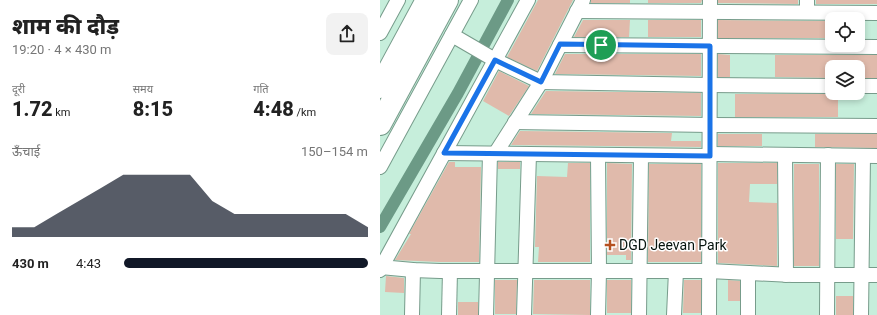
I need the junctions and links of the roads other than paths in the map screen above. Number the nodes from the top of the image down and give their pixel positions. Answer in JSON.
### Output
{"nodes":[{"id":1,"x":398,"y":0,"type":"edge"},
{"id":2,"x":427,"y":0,"type":"edge"},
{"id":3,"x":447,"y":0,"type":"edge"},
{"id":4,"x":471,"y":0,"type":"edge"},
{"id":5,"x":528,"y":0,"type":"edge"},
{"id":6,"x":580,"y":6,"type":"edge"},
{"id":7,"x":710,"y":6,"type":"edge"},
{"id":8,"x":807,"y":6,"type":"edge"},
{"id":9,"x":877,"y":13,"type":"edge"},
{"id":10,"x":380,"y":33,"type":"edge"},
{"id":11,"x":456,"y":37,"type":"junction"},
{"id":12,"x":560,"y":44,"type":"junction"},
{"id":13,"x":710,"y":46,"type":"junction"},
{"id":14,"x":877,"y":47,"type":"edge"},
{"id":15,"x":492,"y":58,"type":"junction"},
{"id":16,"x":385,"y":64,"type":"edge"},
{"id":17,"x":541,"y":82,"type":"junction"},
{"id":18,"x":710,"y":85,"type":"junction"},
{"id":19,"x":825,"y":86,"type":"edge"},
{"id":20,"x":865,"y":86,"type":"edge"},
{"id":21,"x":877,"y":86,"type":"edge"},
{"id":22,"x":380,"y":87,"type":"edge"},
{"id":23,"x":515,"y":122,"type":"junction"},
{"id":24,"x":380,"y":124,"type":"edge"},
{"id":25,"x":710,"y":126,"type":"junction"},
{"id":26,"x":877,"y":126,"type":"edge"},
{"id":27,"x":444,"y":153,"type":"junction"},
{"id":28,"x":493,"y":154,"type":"junction"},
{"id":29,"x":528,"y":154,"type":"junction"},
{"id":30,"x":598,"y":155,"type":"junction"},
{"id":31,"x":710,"y":155,"type":"junction"},
{"id":32,"x":785,"y":155,"type":"junction"},
{"id":33,"x":828,"y":155,"type":"junction"},
{"id":34,"x":641,"y":156,"type":"junction"},
{"id":35,"x":863,"y":156,"type":"junction"},
{"id":36,"x":877,"y":156,"type":"edge"},
{"id":37,"x":380,"y":168,"type":"edge"},
{"id":38,"x":381,"y":268,"type":"edge"},
{"id":39,"x":413,"y":270,"type":"junction"},
{"id":40,"x":450,"y":271,"type":"junction"},
{"id":41,"x":599,"y":271,"type":"junction"},
{"id":42,"x":676,"y":271,"type":"junction"},
{"id":43,"x":709,"y":271,"type":"junction"},
{"id":44,"x":487,"y":272,"type":"junction"},
{"id":45,"x":526,"y":272,"type":"junction"},
{"id":46,"x":640,"y":272,"type":"junction"},
{"id":47,"x":748,"y":273,"type":"junction"},
{"id":48,"x":786,"y":274,"type":"junction"},
{"id":49,"x":828,"y":275,"type":"junction"},
{"id":50,"x":862,"y":275,"type":"junction"},
{"id":51,"x":877,"y":275,"type":"edge"},
{"id":52,"x":412,"y":315,"type":"edge"},
{"id":53,"x":449,"y":315,"type":"edge"},
{"id":54,"x":486,"y":315,"type":"edge"},
{"id":55,"x":524,"y":315,"type":"edge"},
{"id":56,"x":598,"y":315,"type":"edge"},
{"id":57,"x":639,"y":315,"type":"edge"},
{"id":58,"x":674,"y":315,"type":"edge"},
{"id":59,"x":708,"y":315,"type":"edge"},
{"id":60,"x":748,"y":315,"type":"edge"},
{"id":61,"x":827,"y":315,"type":"edge"},
{"id":62,"x":861,"y":315,"type":"edge"}],
"edges":[{"from":1,"to":10,"type":"street"},
{"from":2,"to":16,"type":"main road"},
{"from":3,"to":24,"type":"main road"},
{"from":4,"to":11,"type":"street"},
{"from":5,"to":15,"type":"street"},
{"from":6,"to":7,"type":"street"},
{"from":6,"to":12,"type":"street"},
{"from":7,"to":8,"type":"street"},
{"from":7,"to":13,"type":"street"},
{"from":8,"to":9,"type":"street"},
{"from":11,"to":15,"type":"street"},
{"from":11,"to":37,"type":"street"},
{"from":12,"to":13,"type":"street"},
{"from":12,"to":17,"type":"street"},
{"from":13,"to":14,"type":"street"},
{"from":13,"to":18,"type":"street"},
{"from":15,"to":17,"type":"street"},
{"from":15,"to":27,"type":"street"},
{"from":16,"to":22,"type":"main road"},
{"from":17,"to":18,"type":"street"},
{"from":17,"to":23,"type":"street"},
{"from":18,"to":19,"type":"street"},
{"from":18,"to":25,"type":"street"},
{"from":20,"to":21,"type":"street"},
{"from":23,"to":25,"type":"street"},
{"from":23,"to":28,"type":"street"},
{"from":25,"to":26,"type":"street"},
{"from":25,"to":31,"type":"street"},
{"from":27,"to":28,"type":"street"},
{"from":27,"to":38,"type":"street"},
{"from":28,"to":29,"type":"street"},
{"from":28,"to":44,"type":"street"},
{"from":29,"to":30,"type":"street"},
{"from":29,"to":45,"type":"street"},
{"from":30,"to":34,"type":"street"},
{"from":30,"to":41,"type":"street"},
{"from":31,"to":32,"type":"street"},
{"from":31,"to":34,"type":"street"},
{"from":31,"to":43,"type":"street"},
{"from":32,"to":33,"type":"street"},
{"from":32,"to":48,"type":"street"},
{"from":33,"to":35,"type":"street"},
{"from":33,"to":49,"type":"street"},
{"from":34,"to":46,"type":"street"},
{"from":35,"to":36,"type":"street"},
{"from":35,"to":50,"type":"street"},
{"from":38,"to":39,"type":"street"},
{"from":39,"to":40,"type":"street"},
{"from":39,"to":52,"type":"street"},
{"from":40,"to":44,"type":"street"},
{"from":40,"to":53,"type":"street"},
{"from":41,"to":45,"type":"street"},
{"from":41,"to":46,"type":"street"},
{"from":41,"to":56,"type":"street"},
{"from":42,"to":43,"type":"street"},
{"from":42,"to":46,"type":"street"},
{"from":42,"to":58,"type":"street"},
{"from":43,"to":47,"type":"street"},
{"from":43,"to":59,"type":"street"},
{"from":44,"to":45,"type":"street"},
{"from":44,"to":54,"type":"street"},
{"from":45,"to":55,"type":"street"},
{"from":46,"to":57,"type":"street"},
{"from":47,"to":48,"type":"street"},
{"from":47,"to":60,"type":"street"},
{"from":48,"to":49,"type":"street"},
{"from":49,"to":50,"type":"street"},
{"from":49,"to":61,"type":"street"},
{"from":50,"to":51,"type":"street"},
{"from":50,"to":62,"type":"street"}]}
